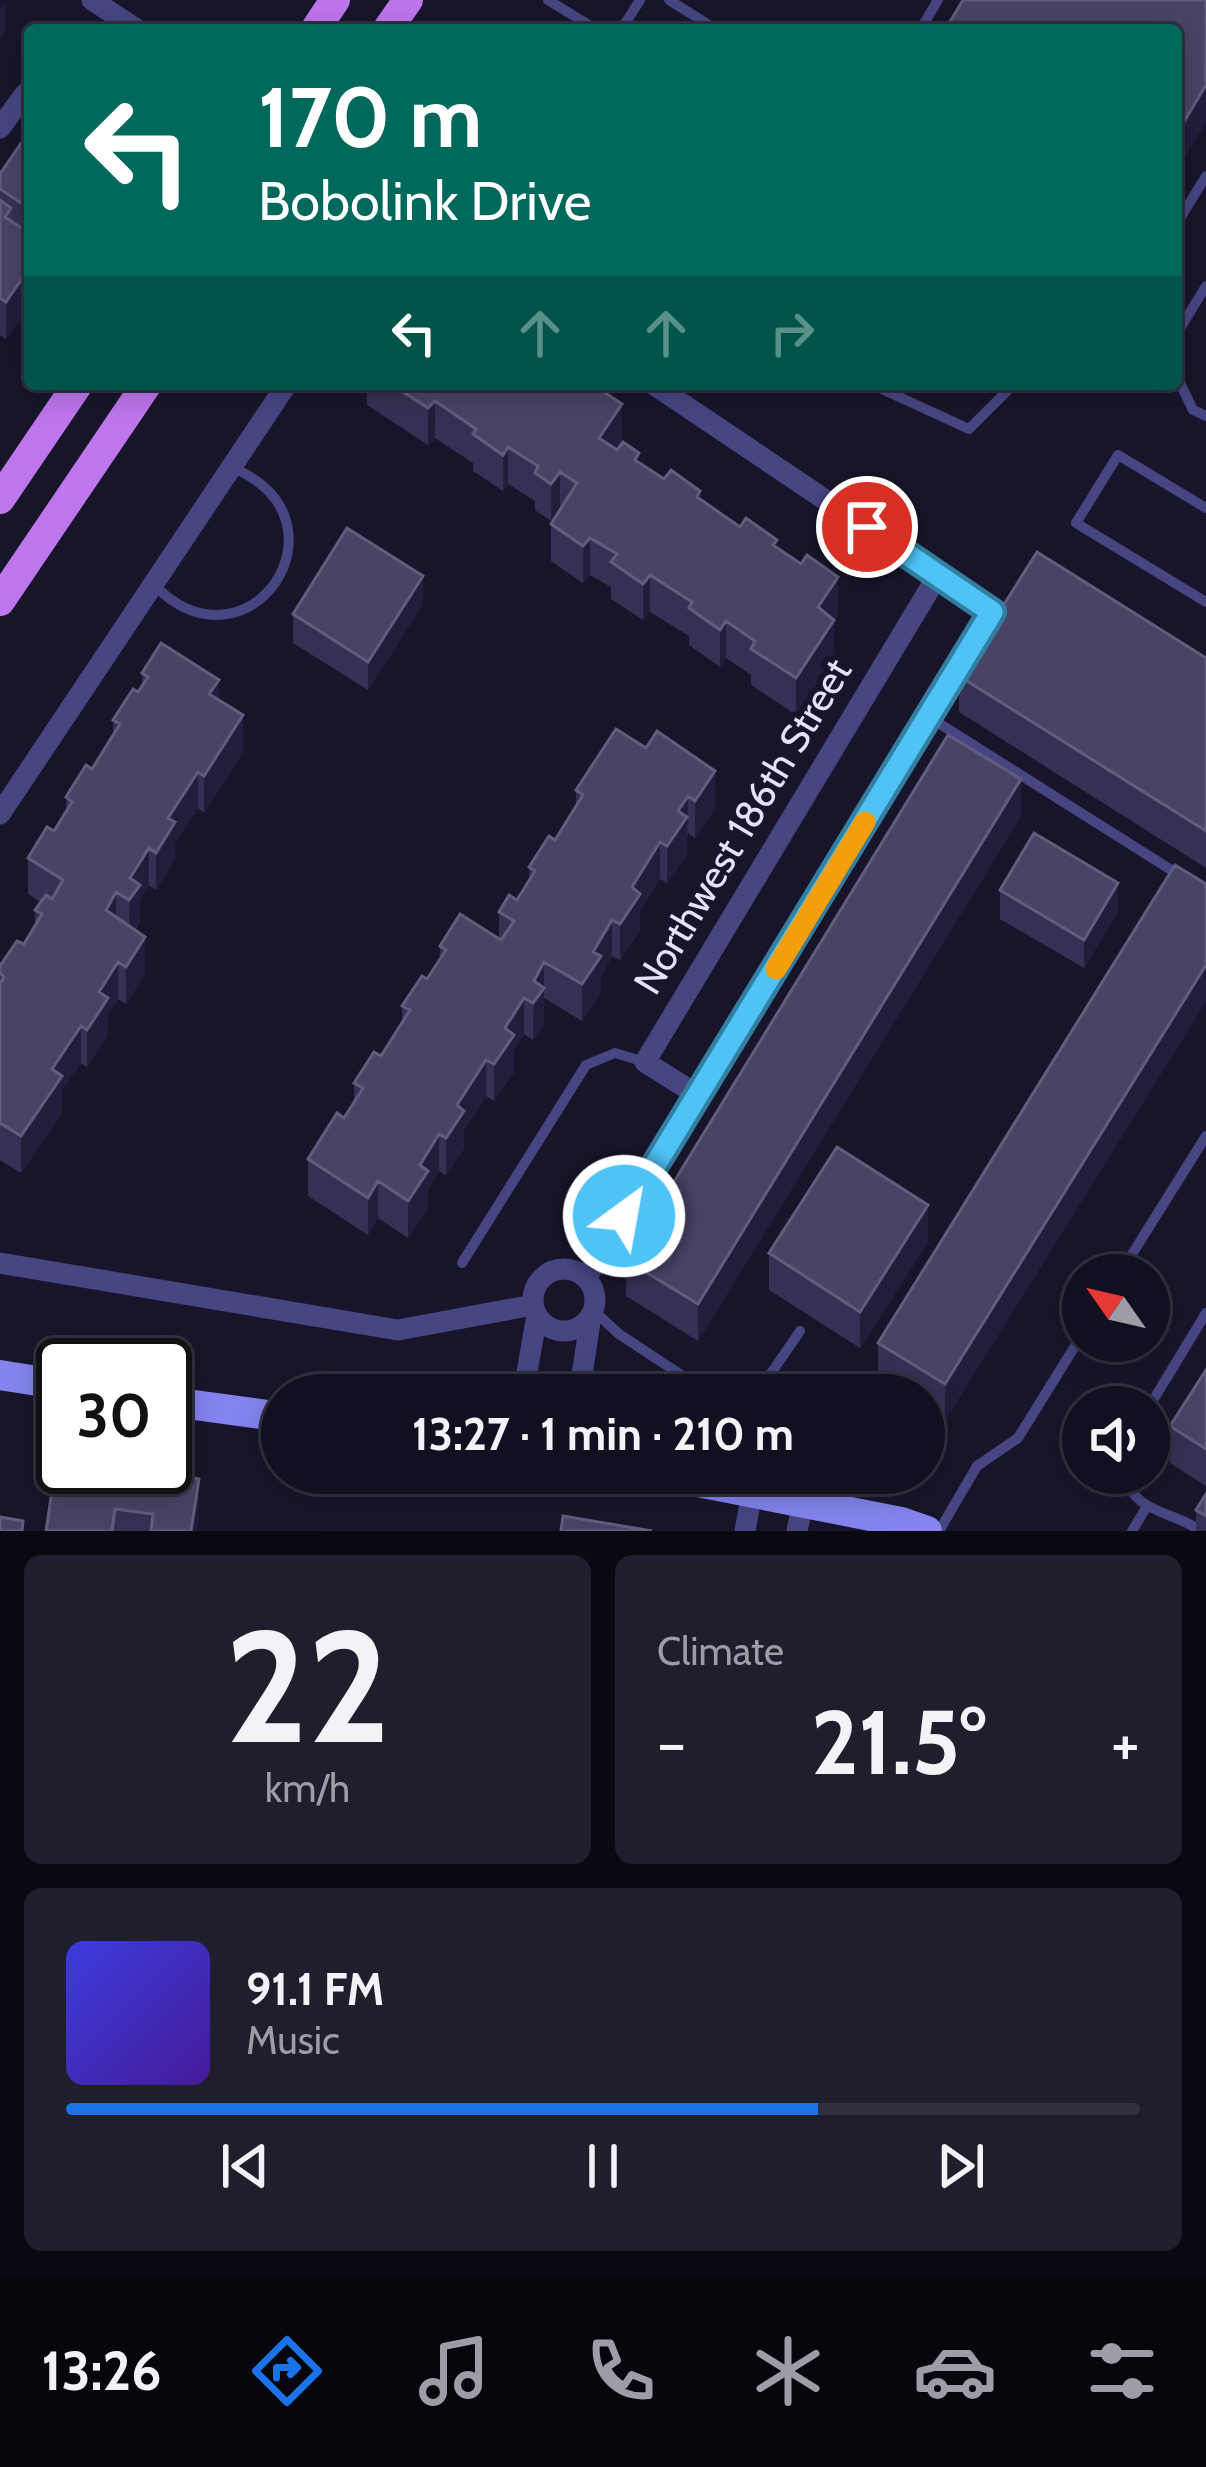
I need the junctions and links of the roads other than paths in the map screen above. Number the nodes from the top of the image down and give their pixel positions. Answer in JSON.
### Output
{"nodes":[{"id":1,"x":92,"y":0,"type":"edge"},
{"id":2,"x":548,"y":0,"type":"edge"},
{"id":3,"x":669,"y":0,"type":"edge"},
{"id":4,"x":129,"y":24,"type":"edge"},
{"id":5,"x":587,"y":24,"type":"edge"},
{"id":6,"x":707,"y":24,"type":"edge"},
{"id":7,"x":24,"y":95,"type":"edge"},
{"id":8,"x":0,"y":128,"type":"edge"},
{"id":9,"x":1206,"y":176,"type":"edge"},
{"id":10,"x":1182,"y":215,"type":"edge"},
{"id":11,"x":1206,"y":286,"type":"edge"},
{"id":12,"x":1182,"y":325,"type":"edge"},
{"id":13,"x":1182,"y":387,"type":"edge"},
{"id":14,"x":74,"y":390,"type":"edge"},
{"id":15,"x":143,"y":390,"type":"edge"},
{"id":16,"x":283,"y":390,"type":"edge"},
{"id":17,"x":662,"y":390,"type":"edge"},
{"id":18,"x":886,"y":390,"type":"edge"},
{"id":19,"x":908,"y":390,"type":"edge"},
{"id":20,"x":1008,"y":390,"type":"edge"},
{"id":21,"x":904,"y":397,"type":"junction"},
{"id":22,"x":1206,"y":416,"type":"edge"},
{"id":23,"x":232,"y":468,"type":"junction"},
{"id":24,"x":0,"y":499,"type":"edge"},
{"id":25,"x":1206,"y":508,"type":"edge"},
{"id":26,"x":938,"y":575,"type":"junction"},
{"id":27,"x":154,"y":585,"type":"junction"},
{"id":28,"x":0,"y":601,"type":"edge"},
{"id":29,"x":1206,"y":602,"type":"edge"},
{"id":30,"x":928,"y":718,"type":"junction"},
{"id":31,"x":0,"y":814,"type":"edge"},
{"id":32,"x":1206,"y":892,"type":"edge"},
{"id":33,"x":645,"y":1062,"type":"junction"},
{"id":34,"x":699,"y":1096,"type":"junction"},
{"id":35,"x":1206,"y":1136,"type":"edge"},
{"id":36,"x":1132,"y":1254,"type":"edge"},
{"id":37,"x":0,"y":1263,"type":"edge"},
{"id":38,"x":461,"y":1263,"type":"dead end"},
{"id":39,"x":586,"y":1278,"type":"junction"},
{"id":40,"x":535,"y":1310,"type":"junction"},
{"id":41,"x":592,"y":1312,"type":"junction"},
{"id":42,"x":1206,"y":1313,"type":"edge"},
{"id":43,"x":800,"y":1331,"type":"dead end"},
{"id":44,"x":1066,"y":1362,"type":"edge"},
{"id":45,"x":527,"y":1374,"type":"edge"},
{"id":46,"x":582,"y":1374,"type":"edge"},
{"id":47,"x":0,"y":1375,"type":"edge"},
{"id":48,"x":36,"y":1381,"type":"edge"},
{"id":49,"x":1162,"y":1386,"type":"edge"},
{"id":50,"x":192,"y":1405,"type":"edge"},
{"id":51,"x":261,"y":1414,"type":"edge"},
{"id":52,"x":752,"y":1494,"type":"edge"},
{"id":53,"x":756,"y":1494,"type":"edge"},
{"id":54,"x":1133,"y":1494,"type":"edge"},
{"id":55,"x":1146,"y":1508,"type":"junction"},
{"id":56,"x":800,"y":1517,"type":"edge"},
{"id":57,"x":745,"y":1531,"type":"edge"},
{"id":58,"x":927,"y":1531,"type":"edge"},
{"id":59,"x":938,"y":1531,"type":"edge"},
{"id":60,"x":1132,"y":1531,"type":"edge"},
{"id":61,"x":1201,"y":1531,"type":"edge"}],
"edges":[{"from":1,"to":4,"type":"street"},
{"from":2,"to":5,"type":"lane"},
{"from":3,"to":6,"type":"lane"},
{"from":7,"to":8,"type":"street"},
{"from":9,"to":10,"type":"lane"},
{"from":11,"to":12,"type":"lane"},
{"from":13,"to":22,"type":"lane"},
{"from":14,"to":24,"type":"main road"},
{"from":15,"to":28,"type":"main road"},
{"from":16,"to":23,"type":"street"},
{"from":17,"to":26,"type":"street"},
{"from":18,"to":21,"type":"lane"},
{"from":19,"to":21,"type":"lane"},
{"from":20,"to":21,"type":"lane"},
{"from":23,"to":27,"type":"street"},
{"from":23,"to":27,"type":"lane"},
{"from":25,"to":29,"type":"lane"},
{"from":26,"to":30,"type":"street"},
{"from":26,"to":33,"type":"street","name":"Northwest 186th Street"},
{"from":27,"to":31,"type":"street"},
{"from":30,"to":32,"type":"lane"},
{"from":30,"to":34,"type":"street"},
{"from":33,"to":34,"type":"street"},
{"from":33,"to":38,"type":"lane"},
{"from":34,"to":39,"type":"street"},
{"from":35,"to":36,"type":"lane"},
{"from":37,"to":40,"type":"street"},
{"from":39,"to":40,"type":"street"},
{"from":39,"to":41,"type":"street"},
{"from":40,"to":41,"type":"street"},
{"from":40,"to":45,"type":"street"},
{"from":41,"to":43,"type":"lane"},
{"from":41,"to":46,"type":"street"},
{"from":42,"to":49,"type":"lane"},
{"from":44,"to":59,"type":"lane"},
{"from":47,"to":48,"type":"street"},
{"from":50,"to":51,"type":"street"},
{"from":52,"to":57,"type":"street"},
{"from":53,"to":56,"type":"street"},
{"from":54,"to":55,"type":"lane"},
{"from":55,"to":60,"type":"lane"},
{"from":55,"to":61,"type":"lane"},
{"from":56,"to":58,"type":"street"}]}
